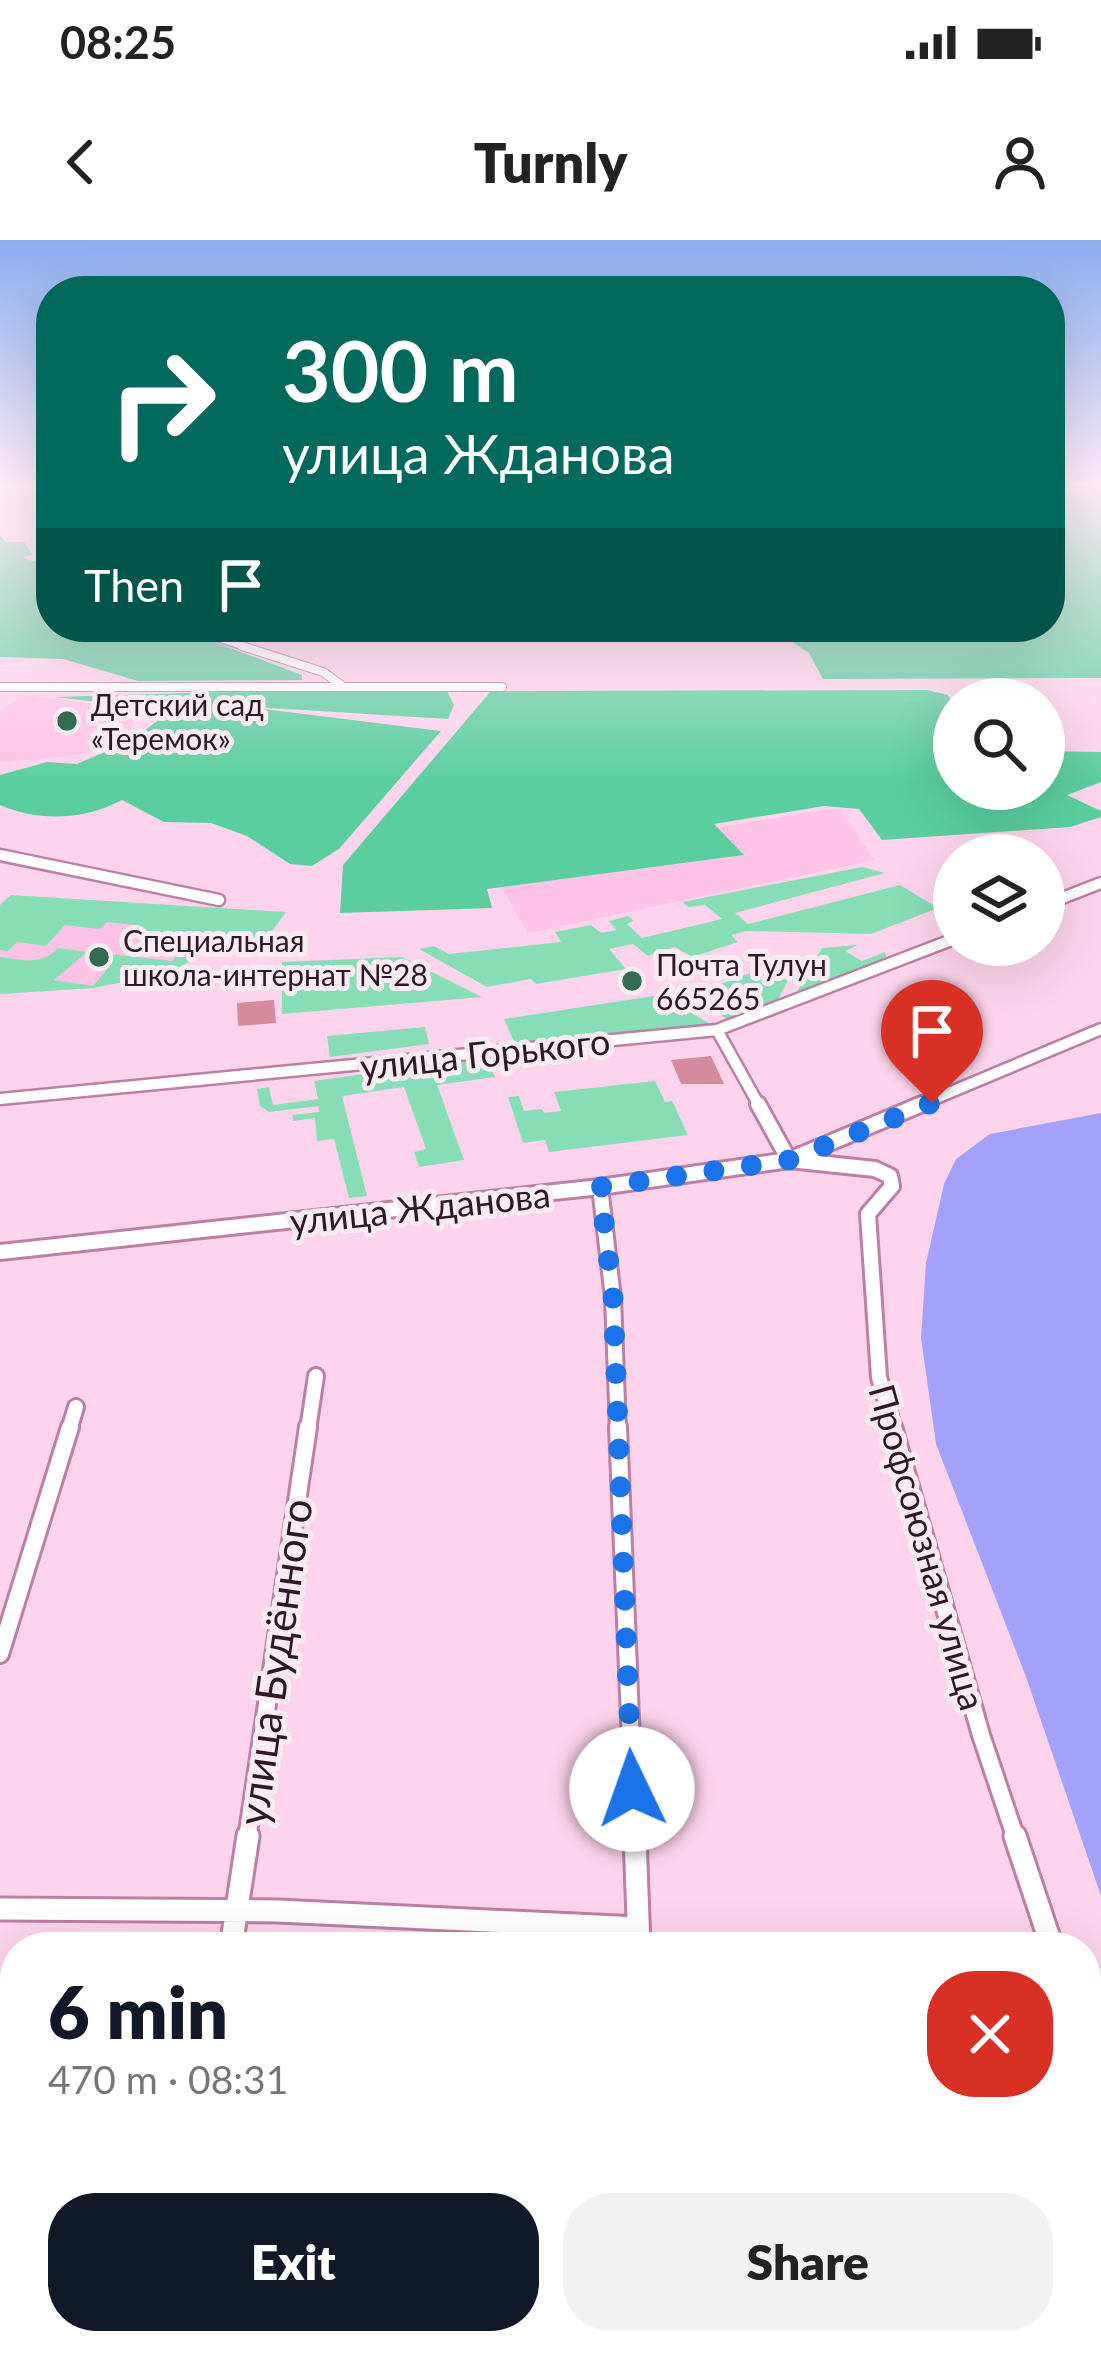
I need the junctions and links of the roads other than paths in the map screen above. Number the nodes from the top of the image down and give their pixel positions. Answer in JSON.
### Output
{"nodes":[{"id":1,"x":230,"y":642,"type":"edge"},
{"id":2,"x":323,"y":672,"type":"junction"},
{"id":3,"x":304,"y":685,"type":"junction"},
{"id":4,"x":341,"y":685,"type":"junction"},
{"id":5,"x":0,"y":687,"type":"edge"},
{"id":6,"x":502,"y":687,"type":"dead end"},
{"id":7,"x":19,"y":688,"type":"junction"},
{"id":8,"x":0,"y":700,"type":"edge"},
{"id":9,"x":0,"y":855,"type":"edge"},
{"id":10,"x":1101,"y":883,"type":"edge"},
{"id":11,"x":1065,"y":896,"type":"edge"},
{"id":12,"x":219,"y":900,"type":"dead end"},
{"id":13,"x":933,"y":947,"type":"edge"},
{"id":14,"x":1101,"y":1029,"type":"edge"},
{"id":15,"x":717,"y":1030,"type":"junction"},
{"id":16,"x":0,"y":1099,"type":"edge"},
{"id":17,"x":789,"y":1160,"type":"junction"},
{"id":18,"x":600,"y":1187,"type":"junction"},
{"id":19,"x":0,"y":1252,"type":"edge"},
{"id":20,"x":316,"y":1376,"type":"dead end"},
{"id":21,"x":76,"y":1407,"type":"dead end"},
{"id":22,"x":0,"y":1654,"type":"edge"},
{"id":23,"x":0,"y":1909,"type":"edge"},
{"id":24,"x":237,"y":1910,"type":"junction"},
{"id":25,"x":233,"y":1932,"type":"edge"},
{"id":26,"x":552,"y":1932,"type":"edge"},
{"id":27,"x":638,"y":1932,"type":"edge"},
{"id":28,"x":1047,"y":1932,"type":"edge"}],
"edges":[{"from":1,"to":2,"type":"street"},
{"from":2,"to":3,"type":"street"},
{"from":2,"to":4,"type":"street"},
{"from":3,"to":4,"type":"street"},
{"from":3,"to":7,"type":"street"},
{"from":4,"to":6,"type":"street"},
{"from":5,"to":7,"type":"street"},
{"from":7,"to":8,"type":"street"},
{"from":9,"to":12,"type":"street"},
{"from":10,"to":11,"type":"street"},
{"from":13,"to":15,"type":"street","name":"улица Горького"},
{"from":14,"to":17,"type":"street","name":"улица Жданова"},
{"from":15,"to":16,"type":"street","name":"улица Горького"},
{"from":15,"to":17,"type":"street"},
{"from":17,"to":18,"type":"street","name":"улица Жданова"},
{"from":17,"to":28,"type":"street","name":"Профсоюзная улица"},
{"from":18,"to":19,"type":"street","name":"улица Жданова"},
{"from":18,"to":27,"type":"street"},
{"from":20,"to":24,"type":"street","name":"улица Будённого"},
{"from":21,"to":22,"type":"street"},
{"from":23,"to":24,"type":"street"},
{"from":24,"to":25,"type":"street","name":"улица Будённого"},
{"from":24,"to":26,"type":"street"}]}
